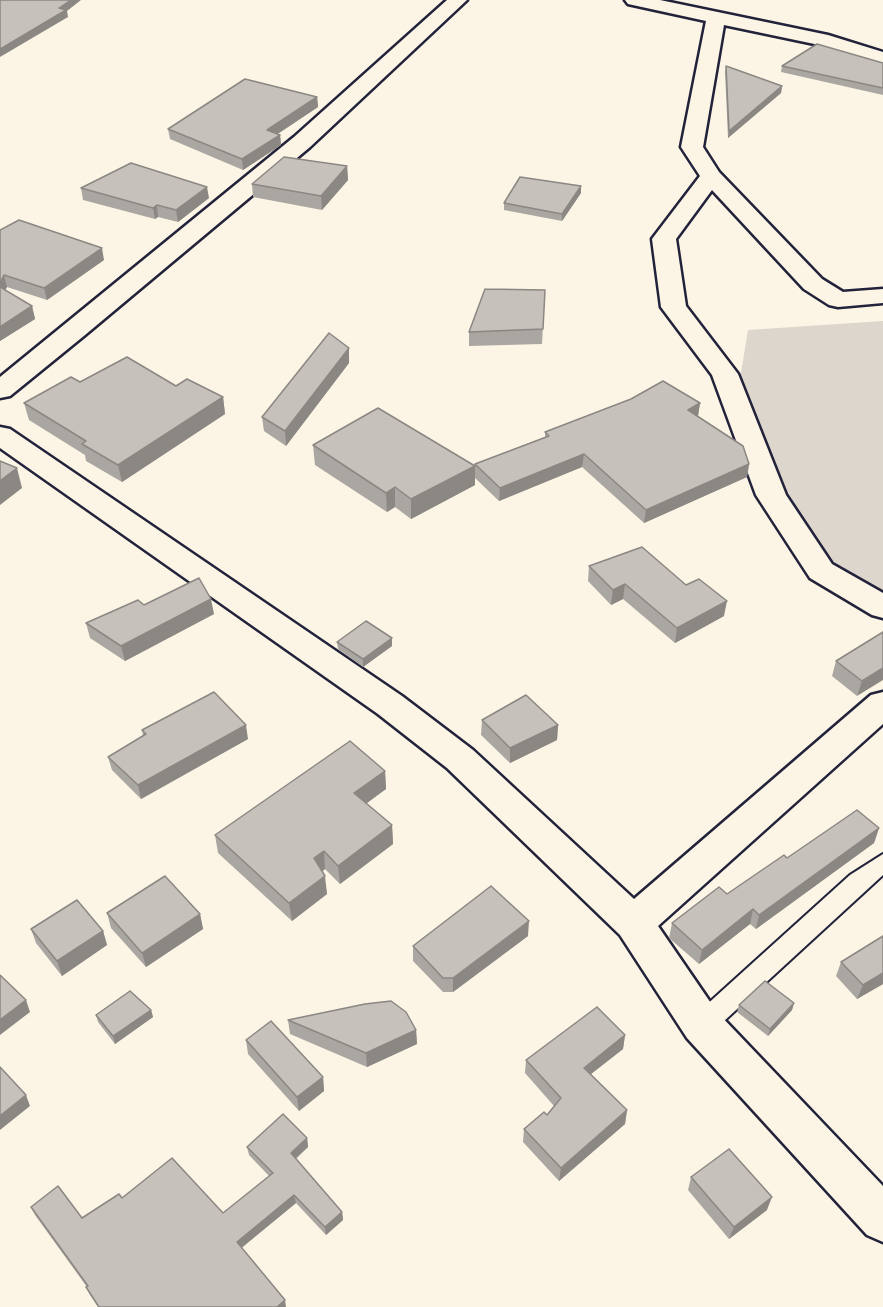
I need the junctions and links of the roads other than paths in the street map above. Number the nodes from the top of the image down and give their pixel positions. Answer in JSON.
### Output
{"nodes":[{"id":1,"x":458,"y":0,"type":"edge"},
{"id":2,"x":634,"y":0,"type":"edge"},
{"id":3,"x":716,"y":17,"type":"junction"},
{"id":4,"x":883,"y":58,"type":"edge"},
{"id":5,"x":711,"y":176,"type":"junction"},
{"id":6,"x":883,"y":296,"type":"edge"},
{"id":7,"x":0,"y":390,"type":"edge"},
{"id":8,"x":0,"y":435,"type":"edge"},
{"id":9,"x":883,"y":607,"type":"edge"},
{"id":10,"x":883,"y":704,"type":"edge"},
{"id":11,"x":883,"y":863,"type":"edge"},
{"id":12,"x":634,"y":923,"type":"junction"},
{"id":13,"x":702,"y":1025,"type":"junction"},
{"id":14,"x":883,"y":1219,"type":"edge"}],
"edges":[{"from":1,"to":7,"type":"street"},
{"from":2,"to":3,"type":"street"},
{"from":3,"to":4,"type":"street"},
{"from":3,"to":5,"type":"street"},
{"from":5,"to":6,"type":"street"},
{"from":5,"to":9,"type":"street"},
{"from":8,"to":12,"type":"street"},
{"from":10,"to":12,"type":"street"},
{"from":11,"to":13,"type":"lane"},
{"from":12,"to":13,"type":"street"},
{"from":13,"to":14,"type":"street"}]}
